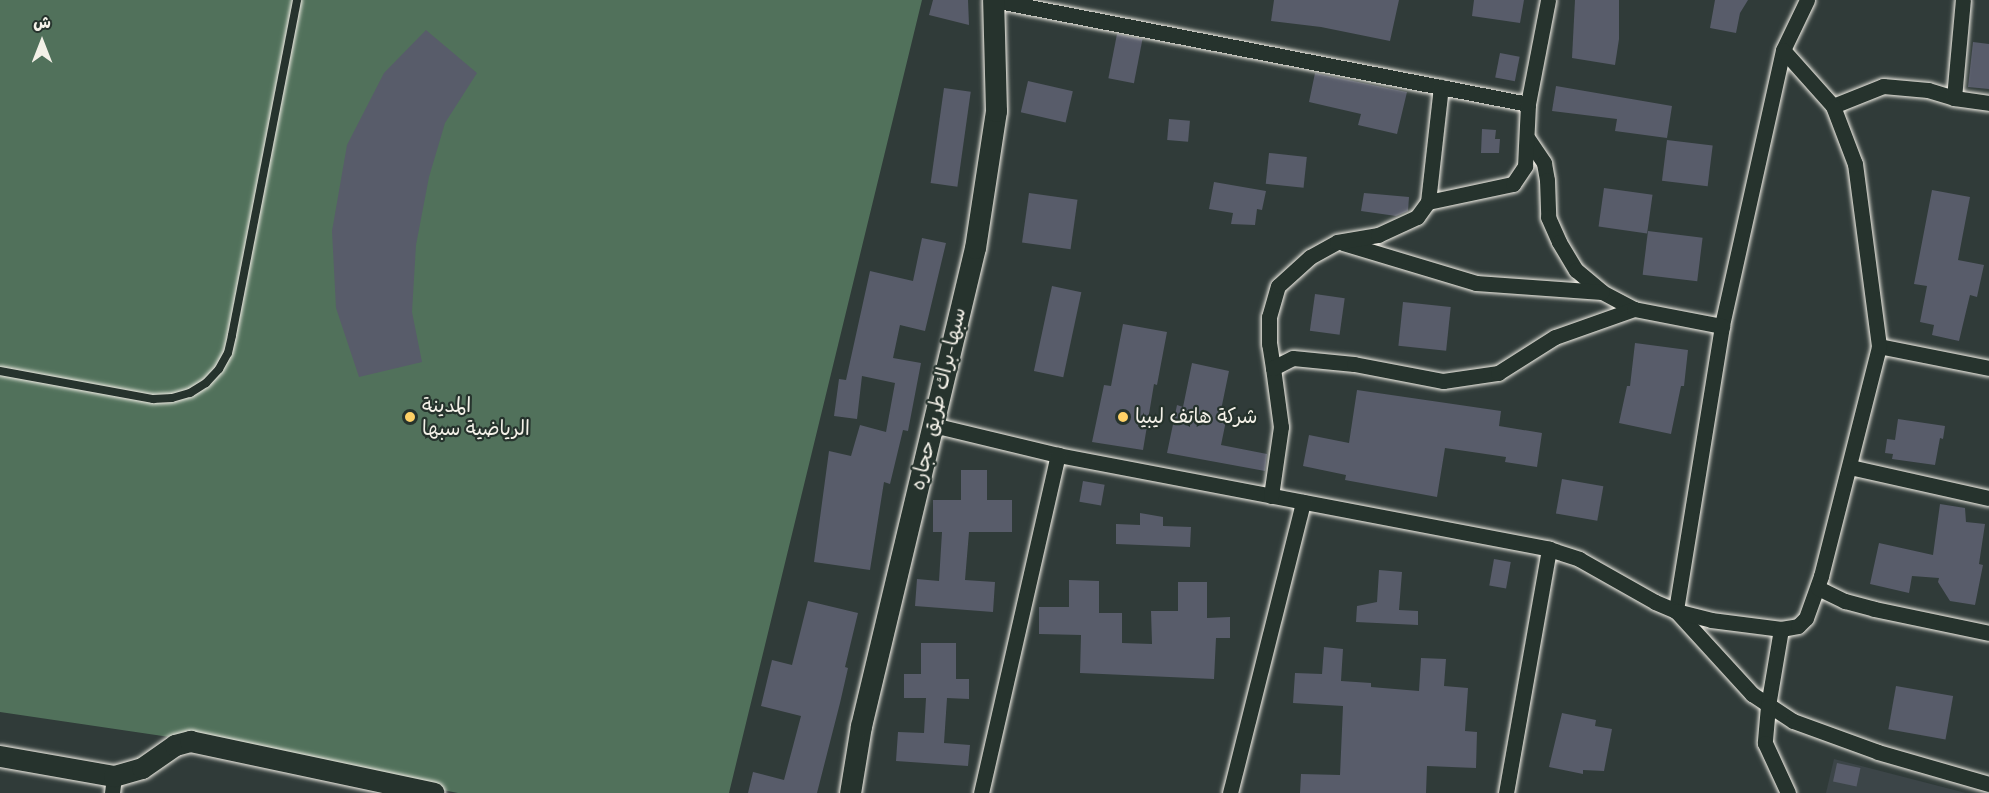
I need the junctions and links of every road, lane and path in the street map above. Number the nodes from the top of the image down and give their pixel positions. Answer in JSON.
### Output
{"nodes":[{"id":1,"x":297,"y":0,"type":"edge"},
{"id":2,"x":993,"y":0,"type":"edge"},
{"id":3,"x":1548,"y":0,"type":"edge"},
{"id":4,"x":1807,"y":0,"type":"edge"},
{"id":5,"x":1963,"y":0,"type":"edge"},
{"id":6,"x":1783,"y":50,"type":"junction"},
{"id":7,"x":1441,"y":87,"type":"junction"},
{"id":8,"x":1954,"y":98,"type":"junction"},
{"id":9,"x":1989,"y":103,"type":"edge"},
{"id":10,"x":1528,"y":104,"type":"junction"},
{"id":11,"x":1833,"y":106,"type":"junction"},
{"id":12,"x":1528,"y":140,"type":"junction"},
{"id":13,"x":1428,"y":202,"type":"junction"},
{"id":14,"x":1340,"y":242,"type":"junction"},
{"id":15,"x":1602,"y":292,"type":"junction"},
{"id":16,"x":1634,"y":309,"type":"junction"},
{"id":17,"x":1722,"y":326,"type":"junction"},
{"id":18,"x":1879,"y":346,"type":"junction"},
{"id":19,"x":1273,"y":368,"type":"junction"},
{"id":20,"x":1989,"y":368,"type":"edge"},
{"id":21,"x":0,"y":370,"type":"edge"},
{"id":22,"x":933,"y":425,"type":"junction"},
{"id":23,"x":1058,"y":455,"type":"junction"},
{"id":24,"x":1850,"y":467,"type":"junction"},
{"id":25,"x":1271,"y":496,"type":"junction"},
{"id":26,"x":1989,"y":498,"type":"edge"},
{"id":27,"x":1304,"y":502,"type":"junction"},
{"id":28,"x":1549,"y":549,"type":"junction"},
{"id":29,"x":1818,"y":588,"type":"junction"},
{"id":30,"x":1676,"y":611,"type":"junction"},
{"id":31,"x":1781,"y":629,"type":"junction"},
{"id":32,"x":1989,"y":633,"type":"edge"},
{"id":33,"x":1768,"y":706,"type":"junction"},
{"id":34,"x":0,"y":756,"type":"edge"},
{"id":35,"x":1989,"y":784,"type":"edge"},
{"id":36,"x":113,"y":785,"type":"edge"},
{"id":37,"x":434,"y":793,"type":"edge"},
{"id":38,"x":850,"y":793,"type":"edge"},
{"id":39,"x":981,"y":793,"type":"edge"},
{"id":40,"x":1230,"y":793,"type":"edge"},
{"id":41,"x":1506,"y":793,"type":"edge"},
{"id":42,"x":1788,"y":793,"type":"edge"}],
"edges":[{"from":1,"to":21,"type":"lane"},
{"from":2,"to":7,"type":"street"},
{"from":2,"to":22,"type":"main road","name":"سبها-براك طريق حجاره"},
{"from":3,"to":10,"type":"street"},
{"from":4,"to":6,"type":"street"},
{"from":5,"to":8,"type":"street"},
{"from":6,"to":11,"type":"street"},
{"from":6,"to":17,"type":"street"},
{"from":7,"to":10,"type":"street"},
{"from":7,"to":13,"type":"street"},
{"from":8,"to":9,"type":"street"},
{"from":8,"to":11,"type":"street"},
{"from":10,"to":12,"type":"street"},
{"from":11,"to":18,"type":"street"},
{"from":12,"to":13,"type":"street"},
{"from":12,"to":15,"type":"street"},
{"from":13,"to":14,"type":"street"},
{"from":14,"to":15,"type":"street"},
{"from":14,"to":19,"type":"street"},
{"from":15,"to":16,"type":"street"},
{"from":16,"to":17,"type":"street"},
{"from":16,"to":19,"type":"street"},
{"from":17,"to":30,"type":"street"},
{"from":18,"to":20,"type":"street"},
{"from":18,"to":24,"type":"street"},
{"from":19,"to":25,"type":"street"},
{"from":22,"to":23,"type":"street"},
{"from":22,"to":38,"type":"main road","name":"سبها-براك طريق حجاره"},
{"from":23,"to":25,"type":"street"},
{"from":23,"to":39,"type":"street"},
{"from":24,"to":26,"type":"street"},
{"from":24,"to":29,"type":"street"},
{"from":25,"to":27,"type":"street"},
{"from":27,"to":28,"type":"street"},
{"from":27,"to":40,"type":"street"},
{"from":28,"to":30,"type":"street"},
{"from":28,"to":41,"type":"street"},
{"from":29,"to":31,"type":"street"},
{"from":29,"to":32,"type":"street"},
{"from":30,"to":31,"type":"street"},
{"from":30,"to":33,"type":"street"},
{"from":31,"to":33,"type":"street"},
{"from":33,"to":35,"type":"street"},
{"from":33,"to":42,"type":"street"},
{"from":34,"to":36,"type":"main road"},
{"from":36,"to":37,"type":"main road"}]}
